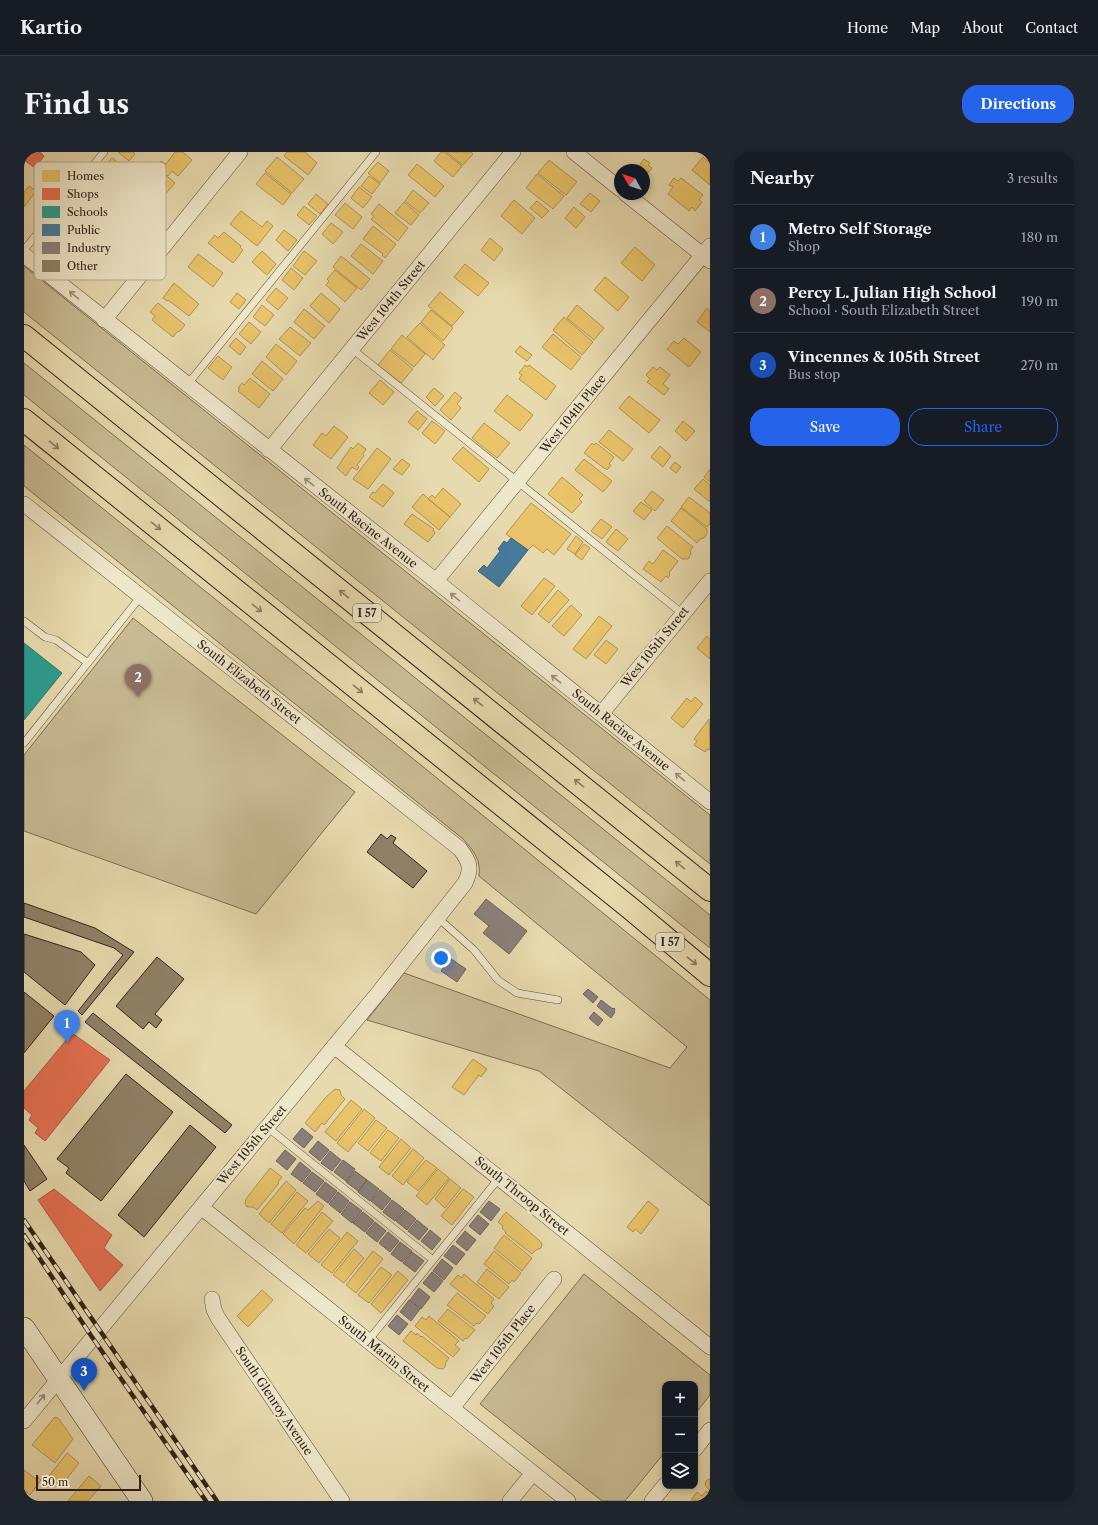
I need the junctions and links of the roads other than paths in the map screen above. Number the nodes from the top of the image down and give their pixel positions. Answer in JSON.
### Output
{"nodes":[{"id":1,"x":104,"y":152,"type":"edge"},
{"id":2,"x":240,"y":152,"type":"edge"},
{"id":3,"x":376,"y":152,"type":"edge"},
{"id":4,"x":513,"y":152,"type":"edge"},
{"id":5,"x":574,"y":152,"type":"edge"},
{"id":6,"x":96,"y":162,"type":"edge"},
{"id":7,"x":614,"y":184,"type":"edge"},
{"id":8,"x":634,"y":200,"type":"edge"},
{"id":9,"x":34,"y":238,"type":"edge"},
{"id":10,"x":166,"y":243,"type":"edge"},
{"id":11,"x":24,"y":250,"type":"edge"},
{"id":12,"x":708,"y":254,"type":"edge"},
{"id":13,"x":24,"y":255,"type":"edge"},
{"id":14,"x":34,"y":263,"type":"edge"},
{"id":15,"x":55,"y":280,"type":"edge"},
{"id":16,"x":136,"y":280,"type":"edge"},
{"id":17,"x":104,"y":320,"type":"junction"},
{"id":18,"x":24,"y":336,"type":"edge"},
{"id":19,"x":352,"y":349,"type":"junction"},
{"id":20,"x":187,"y":385,"type":"junction"},
{"id":21,"x":24,"y":420,"type":"edge"},
{"id":22,"x":269,"y":450,"type":"junction"},
{"id":23,"x":518,"y":482,"type":"junction"},
{"id":24,"x":24,"y":504,"type":"edge"},
{"id":25,"x":710,"y":580,"type":"edge"},
{"id":26,"x":436,"y":581,"type":"junction"},
{"id":27,"x":141,"y":596,"type":"junction"},
{"id":28,"x":683,"y":614,"type":"junction"},
{"id":29,"x":24,"y":621,"type":"edge"},
{"id":30,"x":88,"y":663,"type":"junction"},
{"id":31,"x":601,"y":714,"type":"junction"},
{"id":32,"x":24,"y":743,"type":"edge"},
{"id":33,"x":710,"y":802,"type":"edge"},
{"id":34,"x":469,"y":865,"type":"joint"},
{"id":35,"x":710,"y":890,"type":"edge"},
{"id":36,"x":437,"y":917,"type":"junction"},
{"id":37,"x":710,"y":975,"type":"edge"},
{"id":38,"x":558,"y":1000,"type":"dead end"},
{"id":39,"x":334,"y":1046,"type":"junction"},
{"id":40,"x":267,"y":1127,"type":"junction"},
{"id":41,"x":499,"y":1178,"type":"junction"},
{"id":42,"x":200,"y":1207,"type":"junction"},
{"id":43,"x":433,"y":1260,"type":"junction"},
{"id":44,"x":554,"y":1279,"type":"dead end"},
{"id":45,"x":212,"y":1299,"type":"dead end"},
{"id":46,"x":24,"y":1328,"type":"edge"},
{"id":47,"x":368,"y":1341,"type":"junction"},
{"id":48,"x":710,"y":1347,"type":"edge"},
{"id":49,"x":59,"y":1378,"type":"junction"},
{"id":50,"x":452,"y":1408,"type":"junction"},
{"id":51,"x":24,"y":1421,"type":"edge"},
{"id":52,"x":710,"y":1430,"type":"edge"},
{"id":53,"x":698,"y":1445,"type":"edge"},
{"id":54,"x":533,"y":1473,"type":"junction"},
{"id":55,"x":662,"y":1489,"type":"edge"},
{"id":56,"x":142,"y":1501,"type":"edge"},
{"id":57,"x":342,"y":1501,"type":"edge"},
{"id":58,"x":510,"y":1501,"type":"edge"},
{"id":59,"x":568,"y":1501,"type":"edge"},
{"id":60,"x":652,"y":1501,"type":"edge"}],
"edges":[{"from":1,"to":6,"type":"lane"},
{"from":2,"to":10,"type":"street"},
{"from":3,"to":20,"type":"lane"},
{"from":4,"to":19,"type":"street","name":"West 104th Street"},
{"from":5,"to":7,"type":"street"},
{"from":8,"to":12,"type":"street"},
{"from":9,"to":11,"type":"lane"},
{"from":12,"to":23,"type":"street","name":"West 104th Place"},
{"from":14,"to":13,"type":"street","name":"South Racine Avenue","one_way":true},
{"from":17,"to":15,"type":"street","name":"South Racine Avenue","one_way":true},
{"from":16,"to":17,"type":"street"},
{"from":17,"to":20,"type":"street","name":"South Racine Avenue"},
{"from":35,"to":18,"type":"highway","number":"I 57","one_way":true},
{"from":19,"to":22,"type":"street","name":"West 104th Street"},
{"from":19,"to":23,"type":"lane"},
{"from":20,"to":22,"type":"street","name":"South Racine Avenue"},
{"from":21,"to":37,"type":"highway","number":"I 57","one_way":true},
{"from":26,"to":22,"type":"street","name":"South Racine Avenue","one_way":true},
{"from":23,"to":26,"type":"street","name":"West 104th Place"},
{"from":23,"to":28,"type":"lane"},
{"from":24,"to":27,"type":"street","name":"South Elizabeth Street"},
{"from":25,"to":28,"type":"street","name":"West 105th Street"},
{"from":31,"to":26,"type":"street","name":"South Racine Avenue","one_way":true},
{"from":27,"to":30,"type":"lane"},
{"from":27,"to":34,"type":"street","name":"South Elizabeth Street"},
{"from":28,"to":31,"type":"street","name":"West 105th Street"},
{"from":29,"to":30,"type":"lane"},
{"from":30,"to":32,"type":"lane"},
{"from":33,"to":31,"type":"street","name":"South Racine Avenue","one_way":true},
{"from":34,"to":36,"type":"street","name":"West 105th Street"},
{"from":36,"to":38,"type":"lane"},
{"from":36,"to":39,"type":"street","name":"West 105th Street"},
{"from":39,"to":40,"type":"street","name":"West 105th Street"},
{"from":39,"to":41,"type":"street","name":"South Throop Street"},
{"from":40,"to":42,"type":"street","name":"West 105th Street"},
{"from":40,"to":43,"type":"lane"},
{"from":41,"to":43,"type":"lane"},
{"from":41,"to":48,"type":"street","name":"South Throop Street"},
{"from":42,"to":47,"type":"street","name":"South Martin Street"},
{"from":42,"to":49,"type":"street","name":"West 105th Street"},
{"from":43,"to":47,"type":"lane"},
{"from":44,"to":50,"type":"street","name":"West 105th Place"},
{"from":45,"to":57,"type":"street","name":"South Glenroy Avenue"},
{"from":46,"to":49,"type":"main road"},
{"from":47,"to":50,"type":"street","name":"South Martin Street"},
{"from":51,"to":49,"type":"street","name":"West 105th Street","one_way":true},
{"from":49,"to":56,"type":"main road"},
{"from":50,"to":54,"type":"street","name":"South Martin Street"},
{"from":52,"to":53,"type":"street"},
{"from":54,"to":58,"type":"street"},
{"from":54,"to":59,"type":"street","name":"South Martin Street"},
{"from":55,"to":60,"type":"street"}]}
